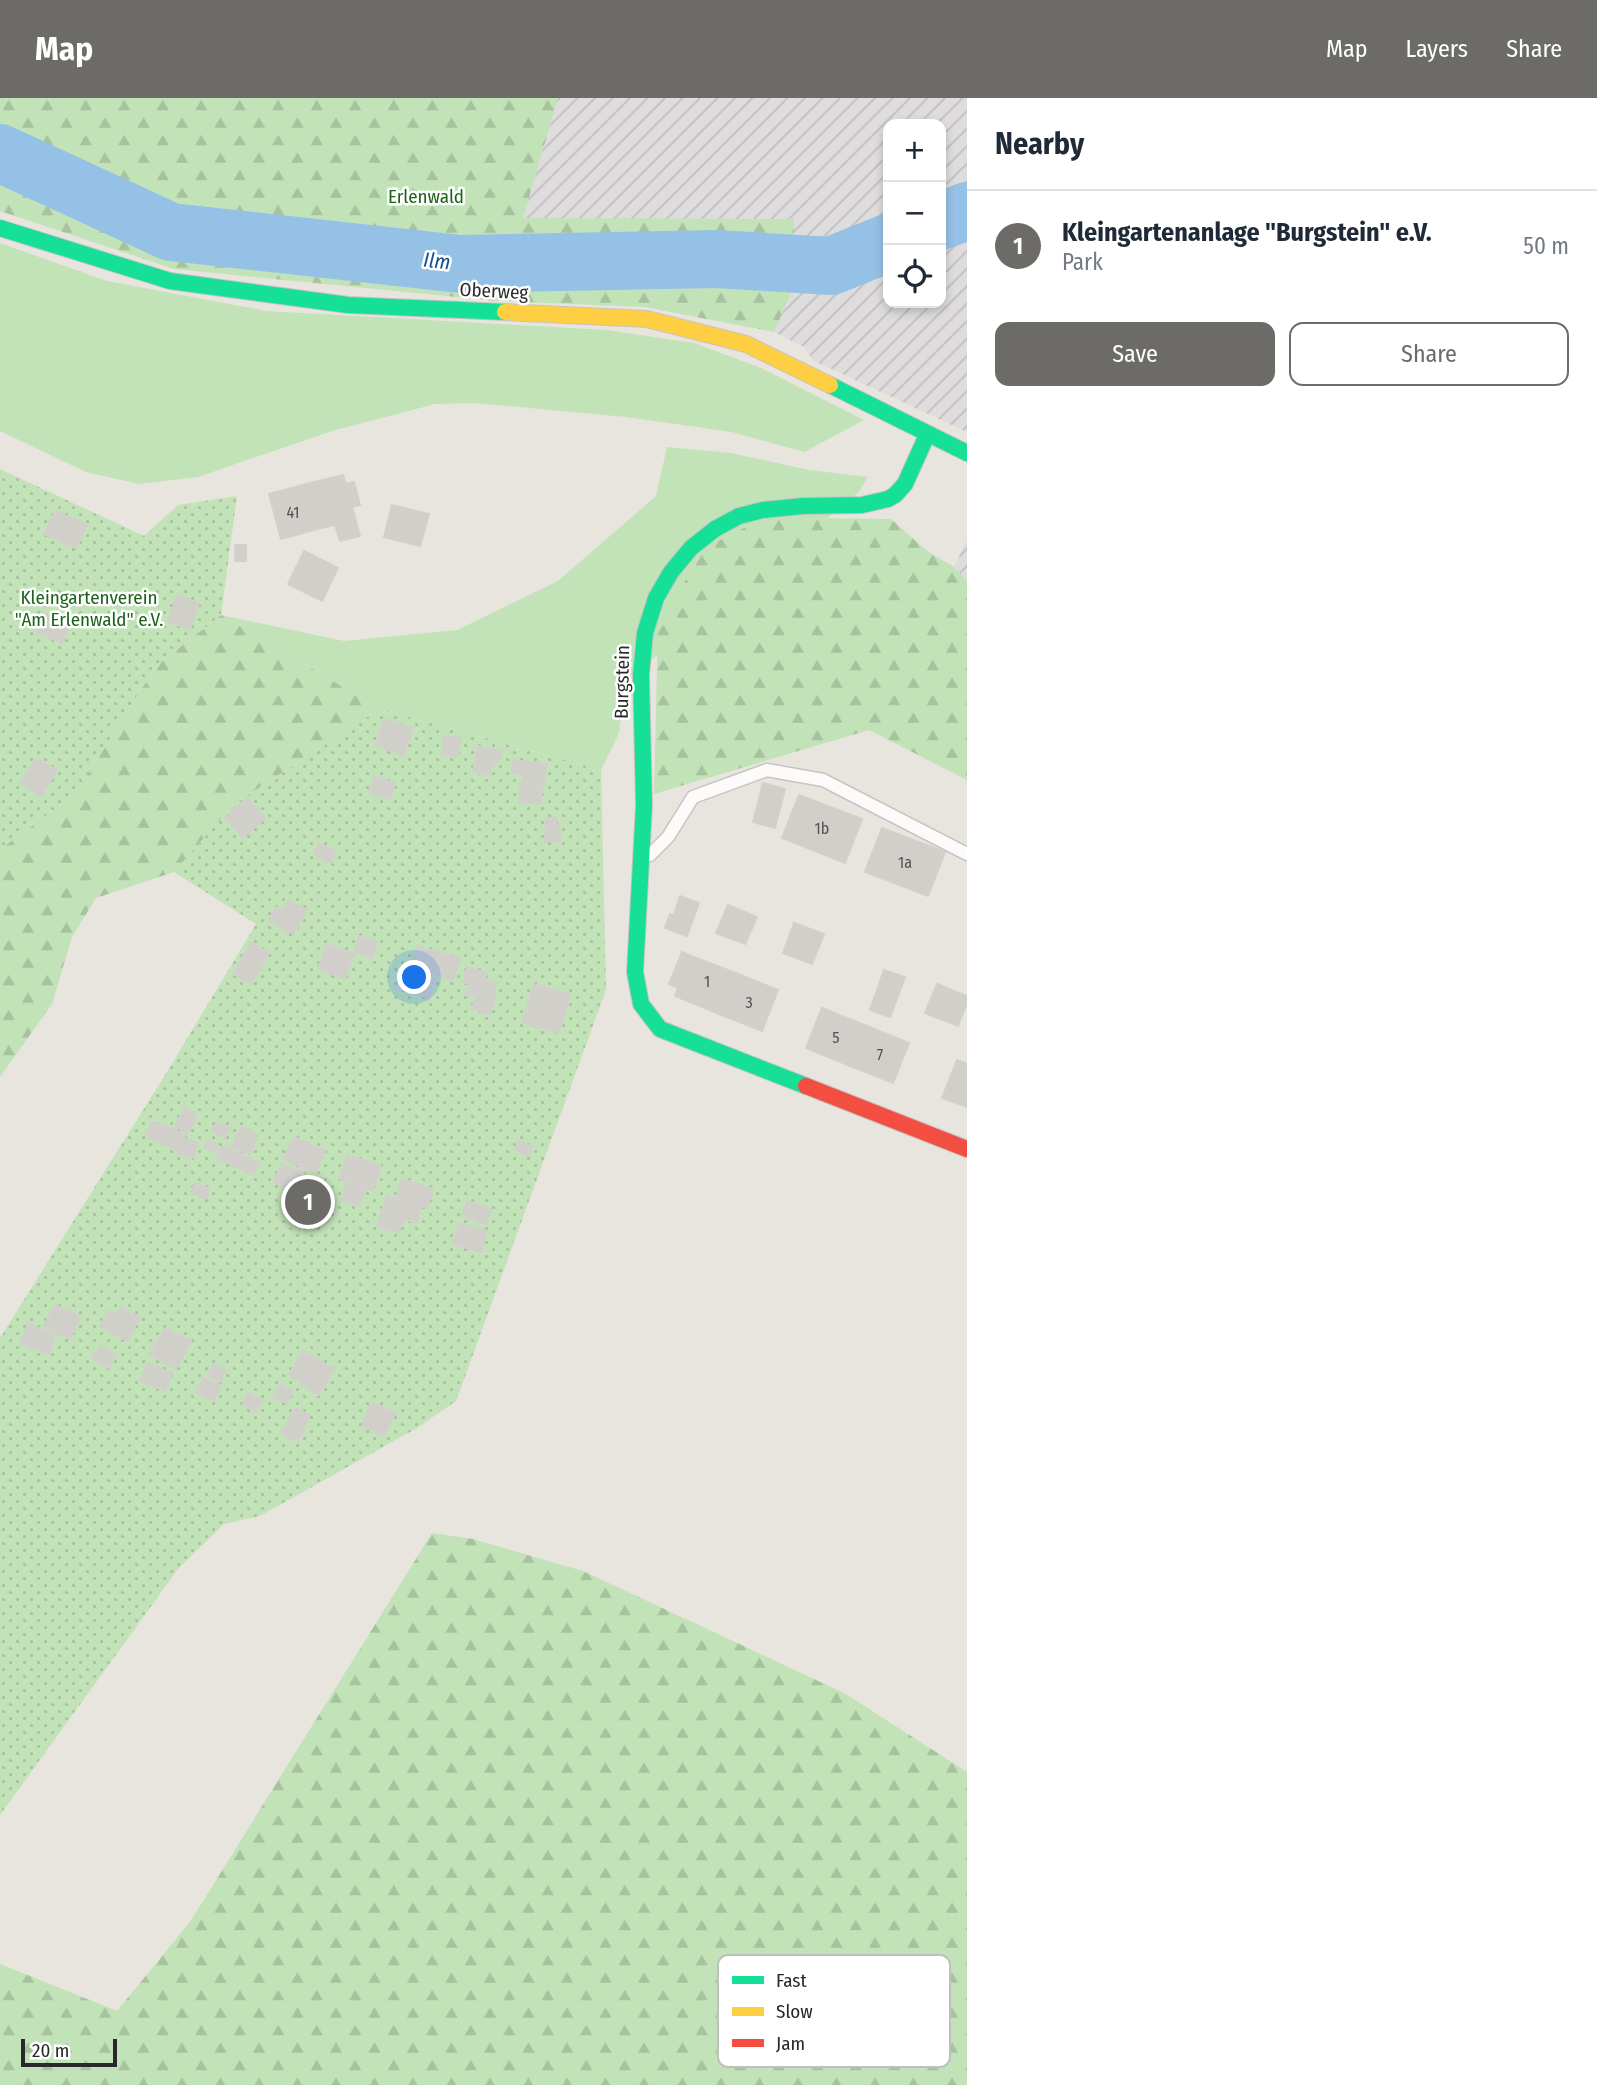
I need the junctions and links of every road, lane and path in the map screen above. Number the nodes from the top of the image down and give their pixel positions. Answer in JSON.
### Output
{"nodes":[{"id":1,"x":0,"y":228,"type":"edge"},
{"id":2,"x":927,"y":435,"type":"junction"},
{"id":3,"x":967,"y":453,"type":"edge"},
{"id":4,"x":967,"y":854,"type":"edge"},
{"id":5,"x":642,"y":863,"type":"junction"},
{"id":6,"x":967,"y":1149,"type":"edge"}],
"edges":[{"from":1,"to":2,"type":"street","name":"Oberweg"},
{"from":2,"to":3,"type":"street","name":"Oberweg"},
{"from":2,"to":5,"type":"street","name":"Burgstein"},
{"from":4,"to":5,"type":"lane"},
{"from":5,"to":6,"type":"street","name":"Burgstein"}]}
